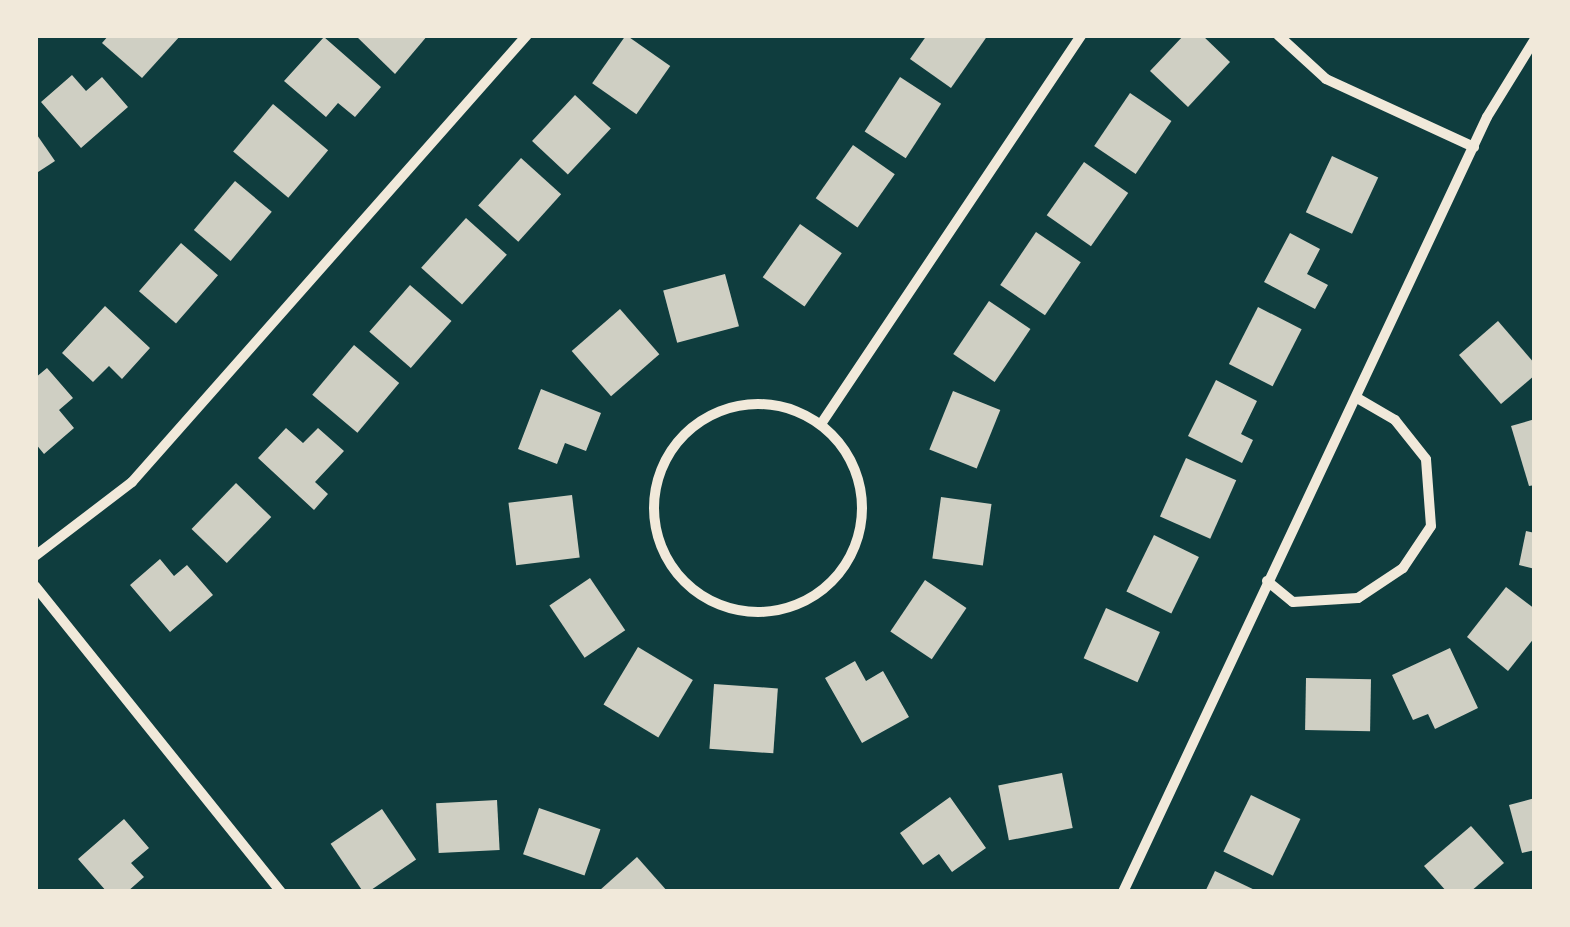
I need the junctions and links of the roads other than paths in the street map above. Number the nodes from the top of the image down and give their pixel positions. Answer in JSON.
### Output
{"nodes":[{"id":1,"x":527,"y":35,"type":"edge"},
{"id":2,"x":1081,"y":35,"type":"edge"},
{"id":3,"x":1278,"y":35,"type":"edge"},
{"id":4,"x":1535,"y":39,"type":"edge"},
{"id":5,"x":1474,"y":147,"type":"junction"},
{"id":6,"x":1357,"y":398,"type":"junction"},
{"id":7,"x":821,"y":424,"type":"junction"},
{"id":8,"x":35,"y":556,"type":"edge"},
{"id":9,"x":1266,"y":581,"type":"junction"},
{"id":10,"x":35,"y":586,"type":"edge"},
{"id":11,"x":281,"y":892,"type":"edge"},
{"id":12,"x":1123,"y":892,"type":"edge"}],
"edges":[{"from":1,"to":8,"type":"street"},
{"from":2,"to":7,"type":"street"},
{"from":3,"to":5,"type":"street"},
{"from":4,"to":5,"type":"street"},
{"from":5,"to":6,"type":"street"},
{"from":6,"to":9,"type":"street"},
{"from":6,"to":9,"type":"street"},
{"from":7,"to":7,"type":"street"},
{"from":9,"to":12,"type":"street"},
{"from":10,"to":11,"type":"street"}]}
